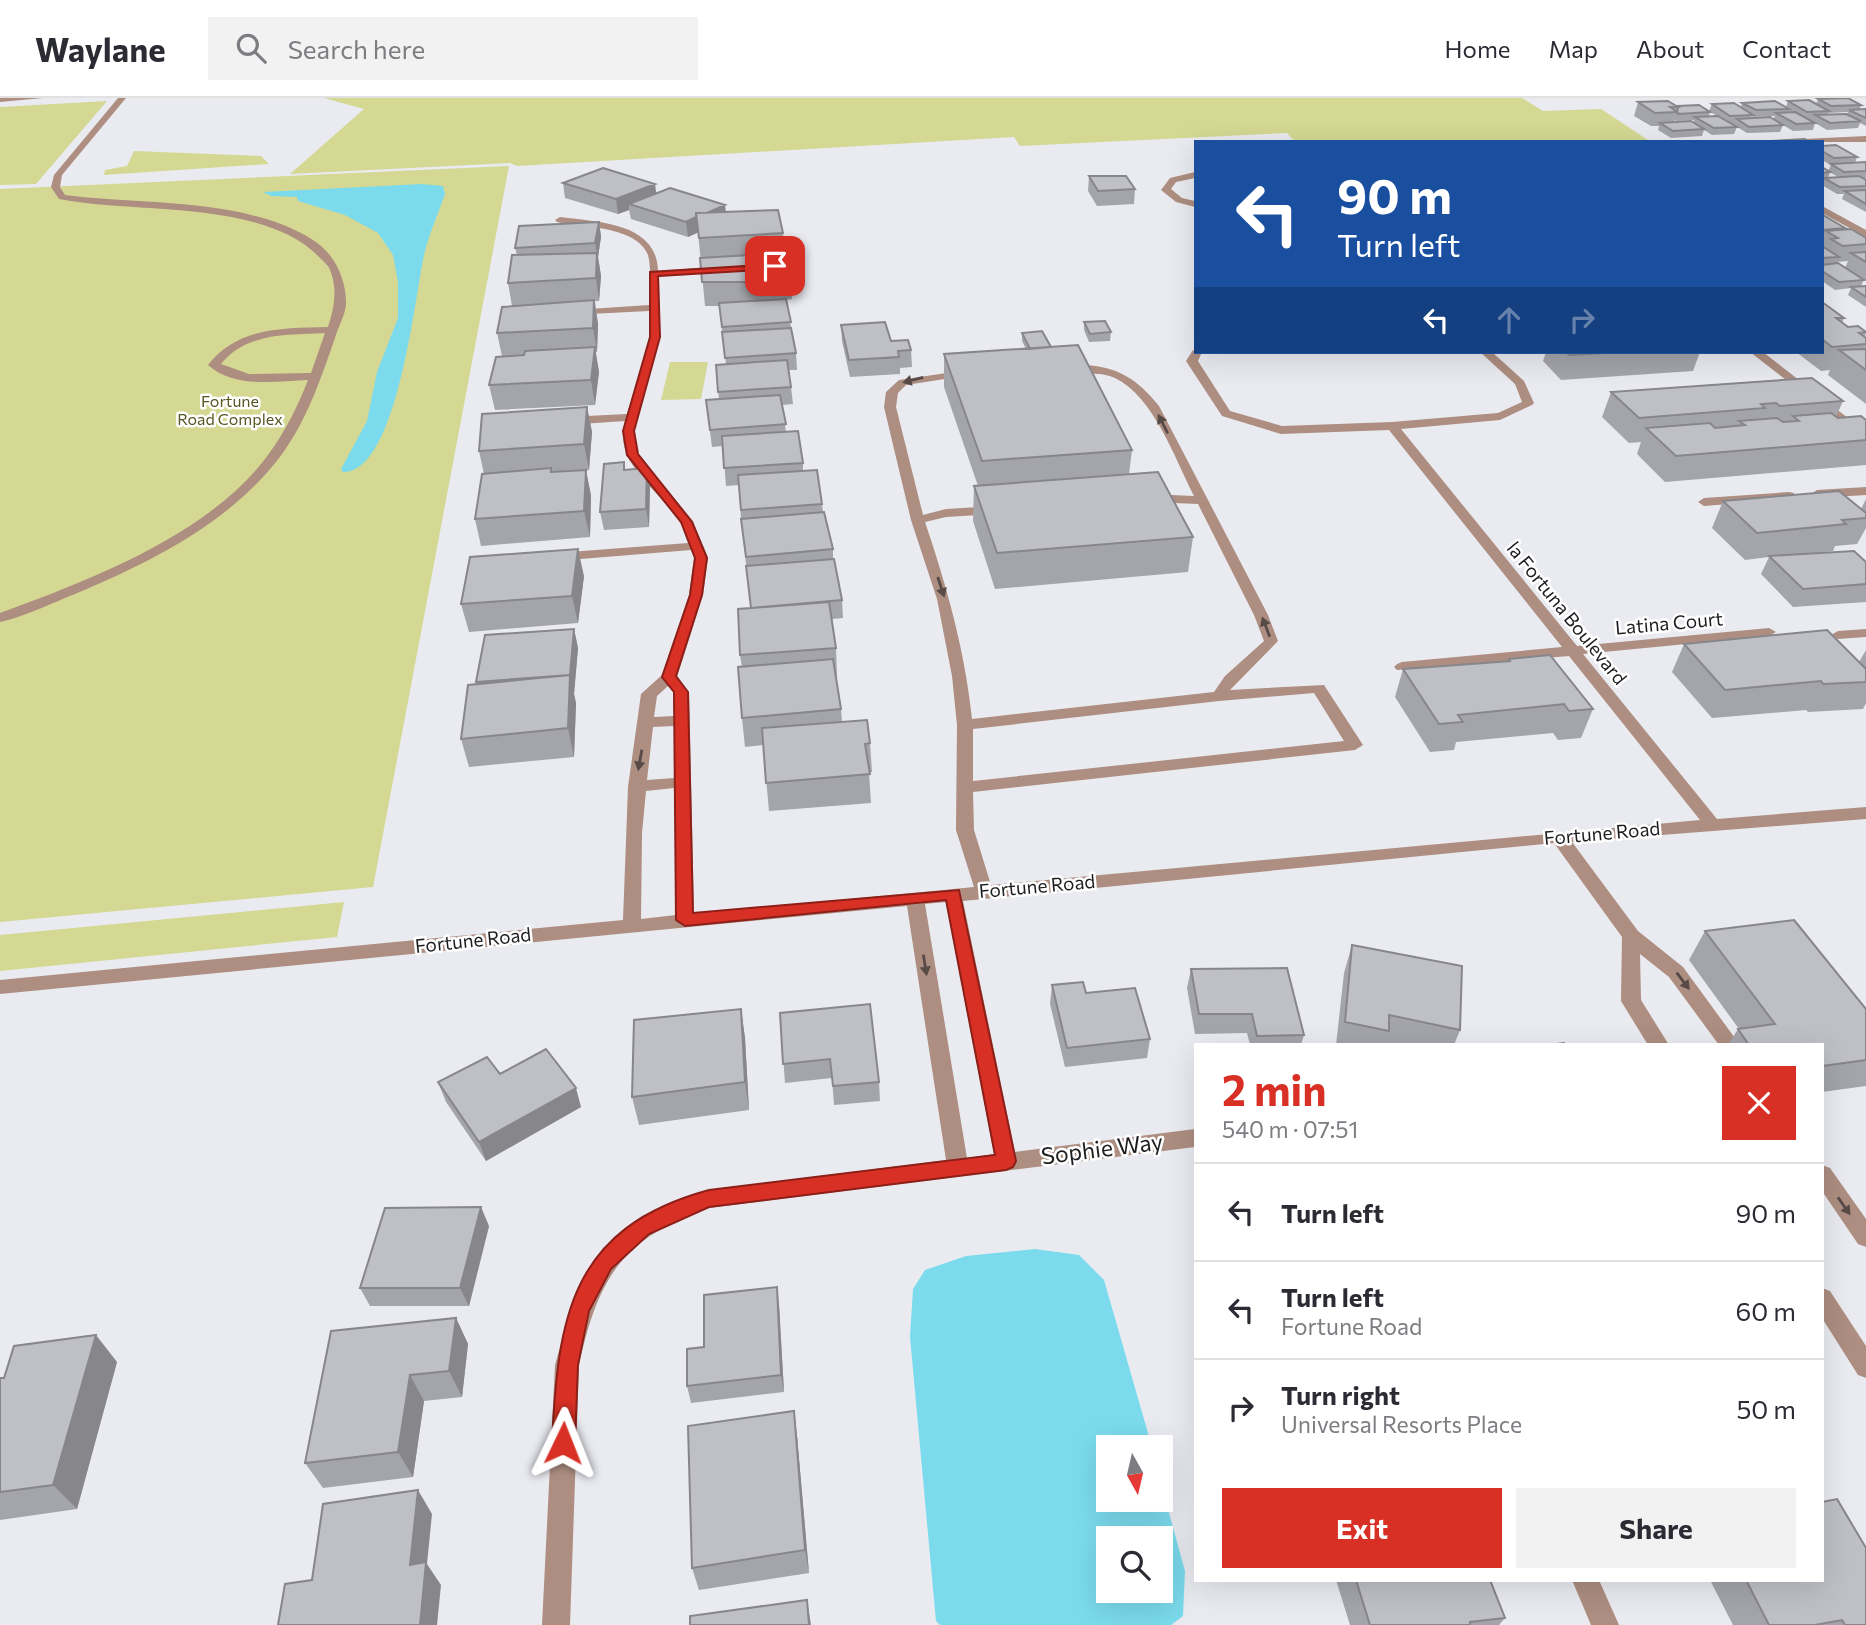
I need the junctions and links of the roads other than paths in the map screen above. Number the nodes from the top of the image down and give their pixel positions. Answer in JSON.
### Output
{"nodes":[{"id":1,"x":39,"y":98,"type":"edge"},
{"id":2,"x":122,"y":98,"type":"edge"},
{"id":3,"x":0,"y":100,"type":"edge"},
{"id":4,"x":1852,"y":139,"type":"junction"},
{"id":5,"x":1866,"y":139,"type":"edge"},
{"id":6,"x":1824,"y":141,"type":"edge"},
{"id":7,"x":1866,"y":146,"type":"edge"},
{"id":8,"x":1194,"y":175,"type":"edge"},
{"id":9,"x":1194,"y":204,"type":"edge"},
{"id":10,"x":1824,"y":210,"type":"edge"},
{"id":11,"x":560,"y":220,"type":"dead end"},
{"id":12,"x":1866,"y":233,"type":"edge"},
{"id":13,"x":734,"y":268,"type":"edge"},
{"id":14,"x":653,"y":274,"type":"junction"},
{"id":15,"x":654,"y":308,"type":"junction"},
{"id":16,"x":563,"y":314,"type":"edge"},
{"id":17,"x":331,"y":330,"type":"junction"},
{"id":18,"x":1196,"y":354,"type":"edge"},
{"id":19,"x":1488,"y":354,"type":"edge"},
{"id":20,"x":1759,"y":354,"type":"edge"},
{"id":21,"x":1053,"y":367,"type":"edge"},
{"id":22,"x":983,"y":372,"type":"edge"},
{"id":23,"x":313,"y":376,"type":"junction"},
{"id":24,"x":1797,"y":384,"type":"junction"},
{"id":25,"x":1770,"y":386,"type":"edge"},
{"id":26,"x":633,"y":416,"type":"junction"},
{"id":27,"x":550,"y":422,"type":"edge"},
{"id":28,"x":1392,"y":426,"type":"junction"},
{"id":29,"x":1866,"y":438,"type":"edge"},
{"id":30,"x":1866,"y":491,"type":"edge"},
{"id":31,"x":1137,"y":498,"type":"edge"},
{"id":32,"x":1201,"y":500,"type":"junction"},
{"id":33,"x":1704,"y":502,"type":"dead end"},
{"id":34,"x":1015,"y":508,"type":"edge"},
{"id":35,"x":918,"y":520,"type":"junction"},
{"id":36,"x":696,"y":546,"type":"junction"},
{"id":37,"x":537,"y":558,"type":"edge"},
{"id":38,"x":0,"y":618,"type":"edge"},
{"id":39,"x":1769,"y":632,"type":"dead end"},
{"id":40,"x":1866,"y":633,"type":"edge"},
{"id":41,"x":1838,"y":635,"type":"dead end"},
{"id":42,"x":1573,"y":651,"type":"junction"},
{"id":43,"x":1402,"y":667,"type":"edge"},
{"id":44,"x":669,"y":677,"type":"junction"},
{"id":45,"x":1219,"y":696,"type":"junction"},
{"id":46,"x":681,"y":720,"type":"junction"},
{"id":47,"x":647,"y":723,"type":"junction"},
{"id":48,"x":965,"y":725,"type":"junction"},
{"id":49,"x":683,"y":782,"type":"junction"},
{"id":50,"x":636,"y":787,"type":"junction"},
{"id":51,"x":965,"y":787,"type":"junction"},
{"id":52,"x":1866,"y":813,"type":"edge"},
{"id":53,"x":1712,"y":824,"type":"junction"},
{"id":54,"x":1559,"y":836,"type":"junction"},
{"id":55,"x":984,"y":891,"type":"junction"},
{"id":56,"x":953,"y":894,"type":"junction"},
{"id":57,"x":915,"y":898,"type":"junction"},
{"id":58,"x":685,"y":920,"type":"junction"},
{"id":59,"x":632,"y":925,"type":"junction"},
{"id":60,"x":1631,"y":936,"type":"junction"},
{"id":61,"x":0,"y":987,"type":"edge"},
{"id":62,"x":1658,"y":1043,"type":"edge"},
{"id":63,"x":1729,"y":1043,"type":"edge"},
{"id":64,"x":1194,"y":1138,"type":"edge"},
{"id":65,"x":1006,"y":1161,"type":"junction"},
{"id":66,"x":958,"y":1168,"type":"junction"},
{"id":67,"x":1824,"y":1177,"type":"edge"},
{"id":68,"x":1866,"y":1237,"type":"edge"},
{"id":69,"x":1824,"y":1301,"type":"edge"},
{"id":70,"x":1866,"y":1367,"type":"edge"},
{"id":71,"x":1586,"y":1582,"type":"edge"},
{"id":72,"x":556,"y":1625,"type":"edge"},
{"id":73,"x":1605,"y":1625,"type":"edge"}],
"edges":[{"from":1,"to":3,"type":"street"},
{"from":2,"to":17,"type":"street"},
{"from":4,"to":5,"type":"street"},
{"from":4,"to":6,"type":"street"},
{"from":4,"to":7,"type":"street"},
{"from":8,"to":9,"type":"street"},
{"from":10,"to":12,"type":"street"},
{"from":11,"to":14,"type":"street"},
{"from":13,"to":14,"type":"street"},
{"from":14,"to":15,"type":"street"},
{"from":15,"to":16,"type":"street"},
{"from":15,"to":26,"type":"street"},
{"from":17,"to":23,"type":"street"},
{"from":17,"to":23,"type":"street"},
{"from":18,"to":28,"type":"street"},
{"from":19,"to":28,"type":"street"},
{"from":20,"to":24,"type":"street"},
{"from":32,"to":21,"type":"street","one_way":true},
{"from":22,"to":35,"type":"street","one_way":true},
{"from":23,"to":38,"type":"street"},
{"from":24,"to":25,"type":"street"},
{"from":24,"to":29,"type":"street"},
{"from":26,"to":27,"type":"street"},
{"from":26,"to":36,"type":"street"},
{"from":28,"to":42,"type":"street","name":"la Fortuna Boulevard"},
{"from":30,"to":33,"type":"street"},
{"from":31,"to":32,"type":"street"},
{"from":45,"to":32,"type":"street","one_way":true},
{"from":34,"to":35,"type":"street"},
{"from":35,"to":48,"type":"street","one_way":true},
{"from":36,"to":37,"type":"street"},
{"from":36,"to":44,"type":"street"},
{"from":39,"to":42,"type":"street","name":"Latina Court"},
{"from":40,"to":41,"type":"street"},
{"from":42,"to":43,"type":"street","name":"Latina Court"},
{"from":42,"to":53,"type":"street","name":"la Fortuna Boulevard"},
{"from":44,"to":46,"type":"street"},
{"from":44,"to":47,"type":"street"},
{"from":45,"to":48,"type":"street"},
{"from":45,"to":51,"type":"street"},
{"from":46,"to":47,"type":"street"},
{"from":46,"to":49,"type":"street"},
{"from":47,"to":50,"type":"street","one_way":true},
{"from":48,"to":51,"type":"street"},
{"from":49,"to":50,"type":"street"},
{"from":49,"to":58,"type":"street"},
{"from":50,"to":59,"type":"street"},
{"from":51,"to":55,"type":"street"},
{"from":52,"to":53,"type":"street","name":"Fortune Road"},
{"from":53,"to":54,"type":"street","name":"Fortune Road"},
{"from":54,"to":55,"type":"street","name":"Fortune Road"},
{"from":54,"to":60,"type":"street"},
{"from":55,"to":56,"type":"street","name":"Fortune Road"},
{"from":56,"to":57,"type":"street","name":"Fortune Road"},
{"from":56,"to":65,"type":"street"},
{"from":57,"to":58,"type":"street","name":"Fortune Road"},
{"from":57,"to":66,"type":"street","one_way":true},
{"from":58,"to":59,"type":"street","name":"Fortune Road"},
{"from":59,"to":61,"type":"street","name":"Fortune Road"},
{"from":60,"to":62,"type":"street"},
{"from":60,"to":63,"type":"street","one_way":true},
{"from":64,"to":65,"type":"street","name":"Sophie Way"},
{"from":65,"to":66,"type":"street","name":"Sophie Way"},
{"from":66,"to":72,"type":"street","name":"Sophie Way"},
{"from":67,"to":68,"type":"street","one_way":true},
{"from":69,"to":70,"type":"street"},
{"from":71,"to":73,"type":"street"}]}
